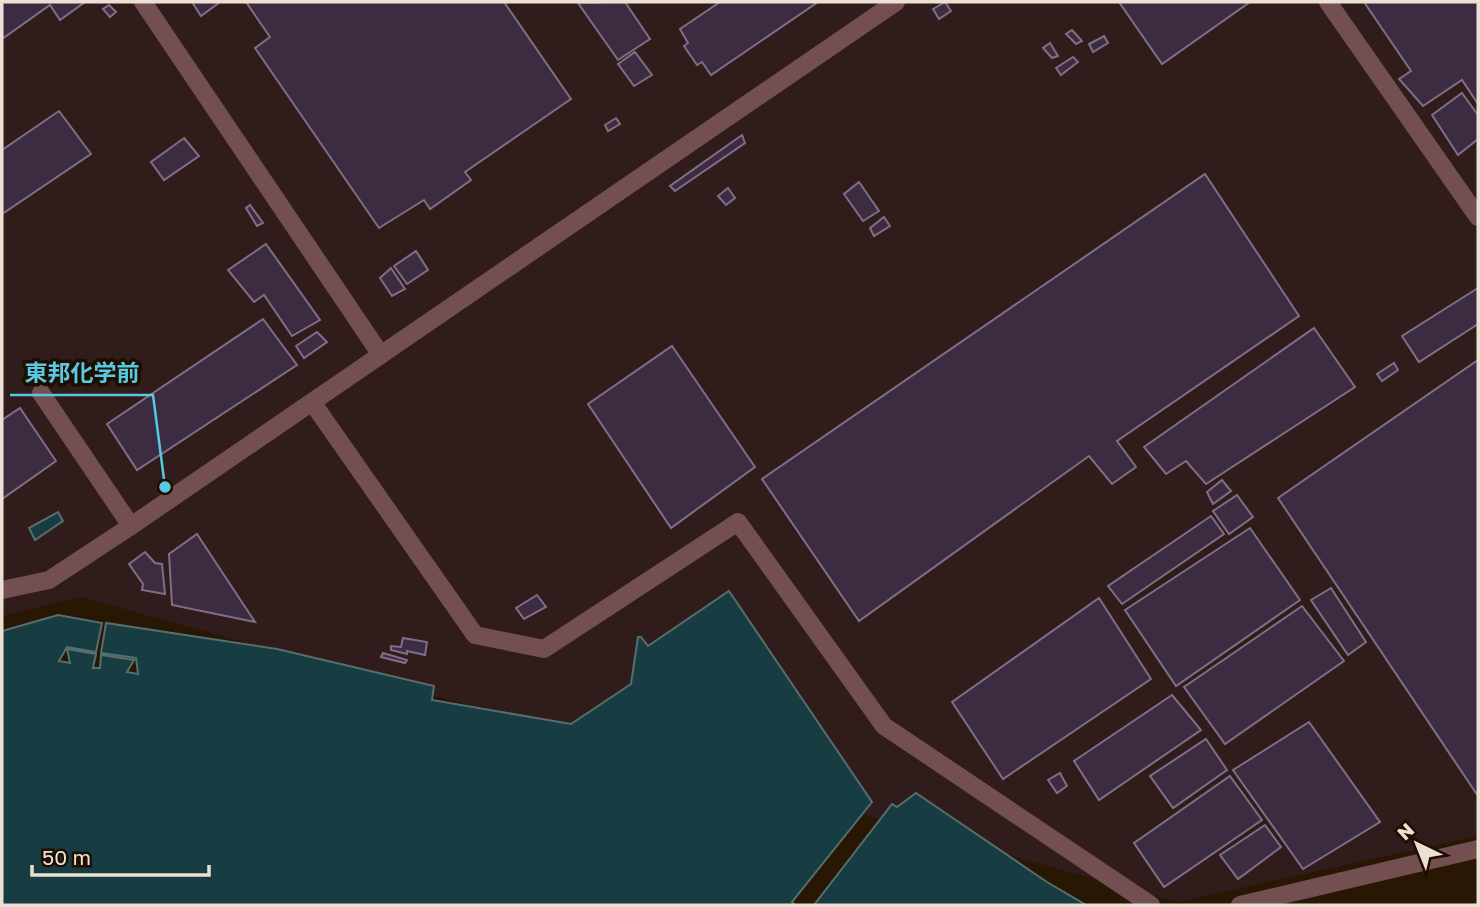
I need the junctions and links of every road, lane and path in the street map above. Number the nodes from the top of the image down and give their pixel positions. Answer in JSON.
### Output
{"nodes":[{"id":1,"x":143,"y":2,"type":"edge"},
{"id":2,"x":896,"y":2,"type":"edge"},
{"id":3,"x":1328,"y":2,"type":"edge"},
{"id":4,"x":1478,"y":217,"type":"edge"},
{"id":5,"x":381,"y":355,"type":"junction"},
{"id":6,"x":41,"y":393,"type":"dead end"},
{"id":7,"x":312,"y":402,"type":"junction"},
{"id":8,"x":131,"y":526,"type":"junction"},
{"id":9,"x":2,"y":590,"type":"edge"},
{"id":10,"x":1478,"y":849,"type":"edge"},
{"id":11,"x":1151,"y":905,"type":"edge"},
{"id":12,"x":1240,"y":905,"type":"edge"}],
"edges":[{"from":1,"to":5,"type":"street"},
{"from":2,"to":5,"type":"street"},
{"from":3,"to":4,"type":"street"},
{"from":5,"to":7,"type":"street"},
{"from":6,"to":8,"type":"street"},
{"from":7,"to":8,"type":"street"},
{"from":7,"to":11,"type":"street"},
{"from":8,"to":9,"type":"street"},
{"from":10,"to":12,"type":"street"}]}
